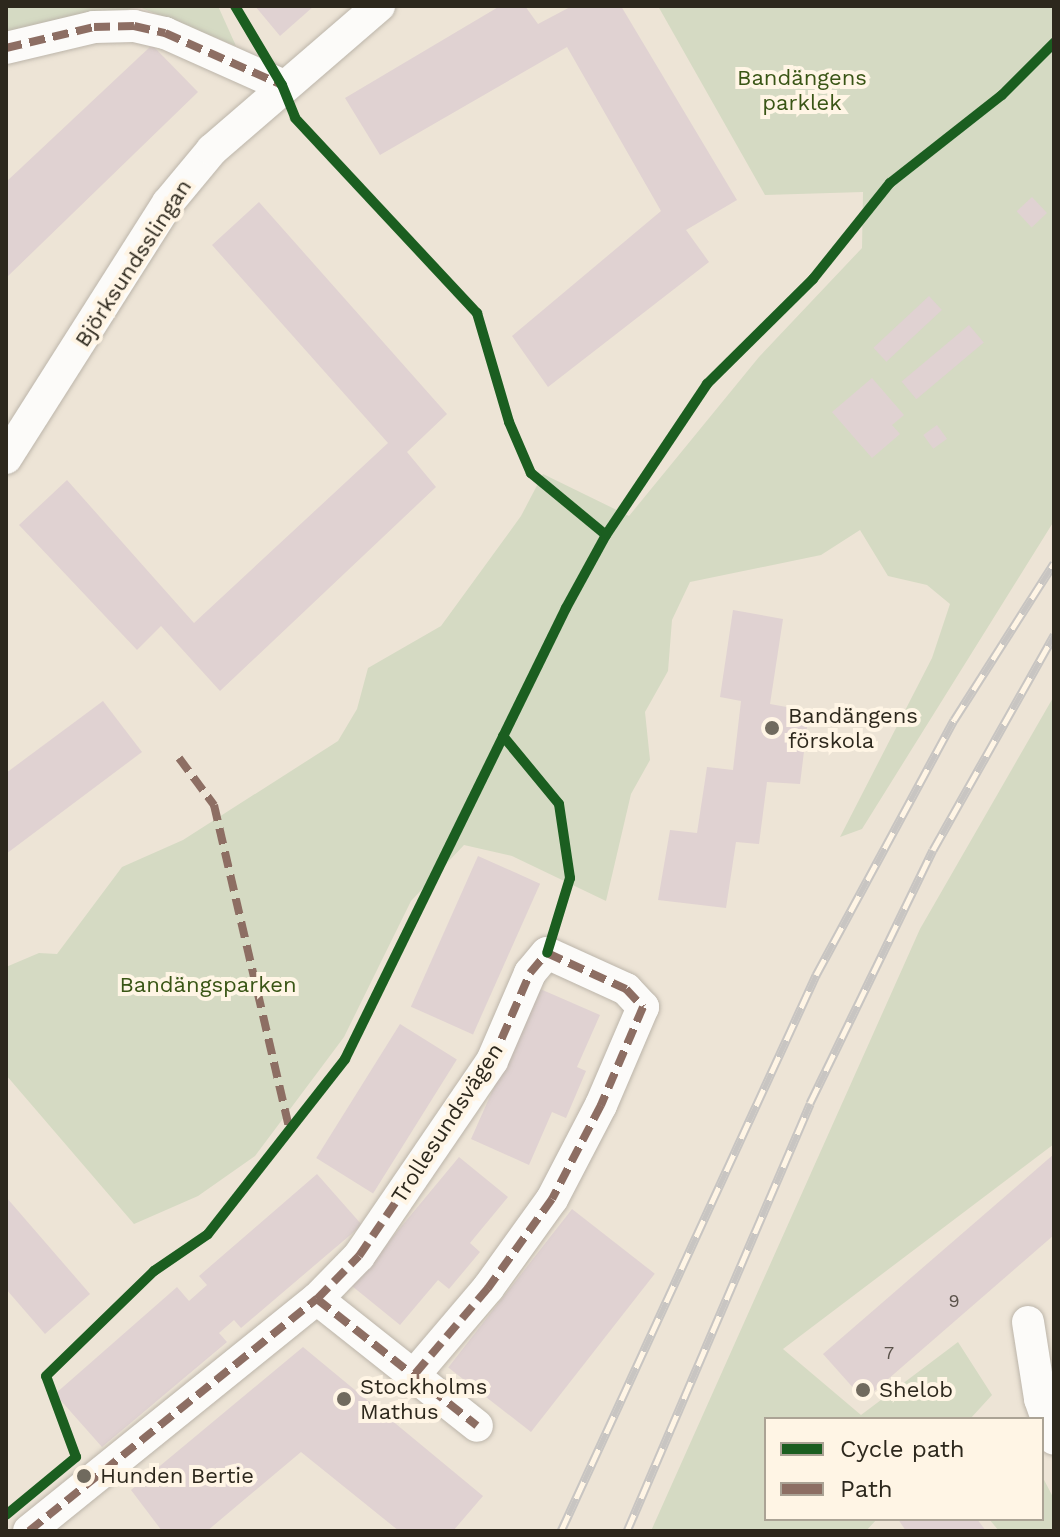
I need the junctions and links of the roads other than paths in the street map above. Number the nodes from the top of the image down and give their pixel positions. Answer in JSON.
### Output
{"nodes":[{"id":1,"x":379,"y":6,"type":"edge"},
{"id":2,"x":6,"y":48,"type":"edge"},
{"id":3,"x":282,"y":85,"type":"junction"},
{"id":4,"x":6,"y":458,"type":"edge"},
{"id":5,"x":317,"y":1299,"type":"junction"},
{"id":6,"x":1028,"y":1322,"type":"dead end"},
{"id":7,"x":413,"y":1376,"type":"junction"},
{"id":8,"x":477,"y":1426,"type":"dead end"},
{"id":9,"x":1054,"y":1439,"type":"edge"},
{"id":10,"x":29,"y":1531,"type":"edge"}],
"edges":[{"from":1,"to":3,"type":"street","name":"Björksundsslingan"},
{"from":2,"to":3,"type":"street"},
{"from":3,"to":4,"type":"street","name":"Björksundsslingan"},
{"from":5,"to":7,"type":"street"},
{"from":5,"to":7,"type":"street","name":"Trollesundsvägen"},
{"from":5,"to":10,"type":"street","name":"Trollesundsvägen"},
{"from":6,"to":9,"type":"street"},
{"from":7,"to":8,"type":"street"}]}
